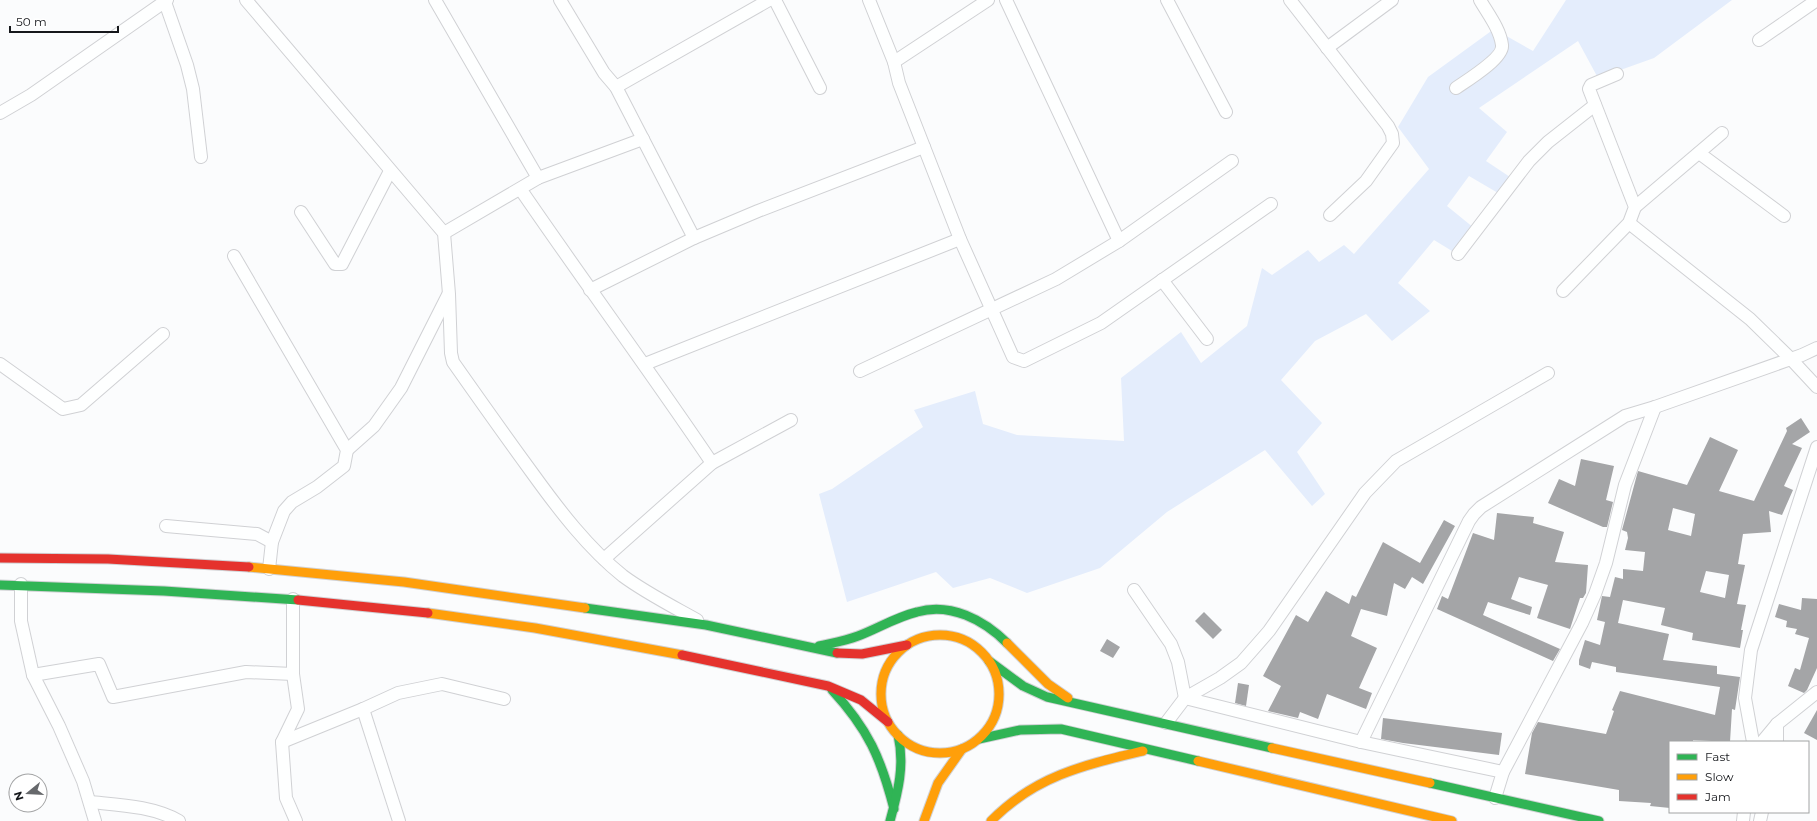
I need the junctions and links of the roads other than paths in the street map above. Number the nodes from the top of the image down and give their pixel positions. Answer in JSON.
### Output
{"nodes":[{"id":1,"x":246,"y":0,"type":"edge"},
{"id":2,"x":435,"y":0,"type":"edge"},
{"id":3,"x":560,"y":0,"type":"edge"},
{"id":4,"x":769,"y":0,"type":"edge"},
{"id":5,"x":775,"y":0,"type":"edge"},
{"id":6,"x":869,"y":0,"type":"edge"},
{"id":7,"x":988,"y":0,"type":"edge"},
{"id":8,"x":1006,"y":0,"type":"edge"},
{"id":9,"x":1167,"y":0,"type":"edge"},
{"id":10,"x":1290,"y":0,"type":"edge"},
{"id":11,"x":1392,"y":0,"type":"edge"},
{"id":12,"x":1480,"y":0,"type":"edge"},
{"id":13,"x":1817,"y":0,"type":"edge"},
{"id":14,"x":166,"y":1,"type":"edge"},
{"id":15,"x":1759,"y":40,"type":"dead end"},
{"id":16,"x":1327,"y":48,"type":"junction"},
{"id":17,"x":894,"y":62,"type":"junction"},
{"id":18,"x":1617,"y":74,"type":"dead end"},
{"id":19,"x":616,"y":87,"type":"junction"},
{"id":20,"x":820,"y":88,"type":"dead end"},
{"id":21,"x":1456,"y":88,"type":"dead end"},
{"id":22,"x":1595,"y":106,"type":"junction"},
{"id":23,"x":1226,"y":112,"type":"dead end"},
{"id":24,"x":0,"y":113,"type":"edge"},
{"id":25,"x":1722,"y":133,"type":"dead end"},
{"id":26,"x":644,"y":139,"type":"junction"},
{"id":27,"x":924,"y":147,"type":"junction"},
{"id":28,"x":1698,"y":153,"type":"junction"},
{"id":29,"x":201,"y":157,"type":"dead end"},
{"id":30,"x":1232,"y":161,"type":"dead end"},
{"id":31,"x":390,"y":171,"type":"junction"},
{"id":32,"x":538,"y":178,"type":"junction"},
{"id":33,"x":521,"y":190,"type":"junction"},
{"id":34,"x":1271,"y":204,"type":"dead end"},
{"id":35,"x":1635,"y":207,"type":"junction"},
{"id":36,"x":301,"y":212,"type":"dead end"},
{"id":37,"x":1330,"y":215,"type":"dead end"},
{"id":38,"x":1784,"y":216,"type":"dead end"},
{"id":39,"x":1629,"y":222,"type":"junction"},
{"id":40,"x":444,"y":233,"type":"junction"},
{"id":41,"x":694,"y":238,"type":"junction"},
{"id":42,"x":960,"y":240,"type":"junction"},
{"id":43,"x":1119,"y":241,"type":"junction"},
{"id":44,"x":1458,"y":254,"type":"dead end"},
{"id":45,"x":234,"y":256,"type":"dead end"},
{"id":46,"x":1162,"y":280,"type":"junction"},
{"id":47,"x":590,"y":290,"type":"junction"},
{"id":48,"x":1563,"y":291,"type":"dead end"},
{"id":49,"x":449,"y":294,"type":"junction"},
{"id":50,"x":991,"y":311,"type":"junction"},
{"id":51,"x":163,"y":334,"type":"dead end"},
{"id":52,"x":1207,"y":339,"type":"dead end"},
{"id":53,"x":1817,"y":348,"type":"edge"},
{"id":54,"x":1790,"y":358,"type":"junction"},
{"id":55,"x":0,"y":364,"type":"edge"},
{"id":56,"x":645,"y":364,"type":"junction"},
{"id":57,"x":860,"y":371,"type":"dead end"},
{"id":58,"x":1548,"y":373,"type":"dead end"},
{"id":59,"x":1817,"y":387,"type":"edge"},
{"id":60,"x":1655,"y":407,"type":"junction"},
{"id":61,"x":791,"y":420,"type":"dead end"},
{"id":62,"x":1817,"y":447,"type":"edge"},
{"id":63,"x":347,"y":450,"type":"junction"},
{"id":64,"x":712,"y":463,"type":"junction"},
{"id":65,"x":166,"y":526,"type":"dead end"},
{"id":66,"x":272,"y":542,"type":"junction"},
{"id":67,"x":0,"y":558,"type":"edge"},
{"id":68,"x":604,"y":559,"type":"junction"},
{"id":69,"x":269,"y":569,"type":"junction"},
{"id":70,"x":0,"y":584,"type":"edge"},
{"id":71,"x":21,"y":584,"type":"junction"},
{"id":72,"x":1134,"y":590,"type":"dead end"},
{"id":73,"x":293,"y":599,"type":"junction"},
{"id":74,"x":706,"y":625,"type":"junction"},
{"id":75,"x":907,"y":645,"type":"junction"},
{"id":76,"x":813,"y":647,"type":"junction"},
{"id":77,"x":989,"y":661,"type":"junction"},
{"id":78,"x":293,"y":674,"type":"junction"},
{"id":79,"x":33,"y":675,"type":"junction"},
{"id":80,"x":828,"y":686,"type":"junction"},
{"id":81,"x":1817,"y":692,"type":"edge"},
{"id":82,"x":1185,"y":698,"type":"junction"},
{"id":83,"x":504,"y":699,"type":"dead end"},
{"id":84,"x":1077,"y":704,"type":"junction"},
{"id":85,"x":363,"y":709,"type":"junction"},
{"id":86,"x":888,"y":722,"type":"junction"},
{"id":87,"x":1166,"y":723,"type":"junction"},
{"id":88,"x":1777,"y":724,"type":"junction"},
{"id":89,"x":898,"y":735,"type":"junction"},
{"id":90,"x":979,"y":739,"type":"junction"},
{"id":91,"x":1753,"y":741,"type":"edge"},
{"id":92,"x":1763,"y":741,"type":"edge"},
{"id":93,"x":1777,"y":741,"type":"edge"},
{"id":94,"x":282,"y":742,"type":"junction"},
{"id":95,"x":1361,"y":742,"type":"junction"},
{"id":96,"x":962,"y":750,"type":"junction"},
{"id":97,"x":1145,"y":750,"type":"junction"},
{"id":98,"x":1503,"y":772,"type":"junction"},
{"id":99,"x":1495,"y":798,"type":"junction"},
{"id":100,"x":90,"y":802,"type":"junction"},
{"id":101,"x":894,"y":809,"type":"junction"},
{"id":102,"x":95,"y":821,"type":"edge"},
{"id":103,"x":179,"y":821,"type":"edge"},
{"id":104,"x":296,"y":821,"type":"edge"},
{"id":105,"x":399,"y":821,"type":"edge"},
{"id":106,"x":890,"y":821,"type":"edge"},
{"id":107,"x":924,"y":821,"type":"edge"},
{"id":108,"x":991,"y":821,"type":"edge"},
{"id":109,"x":1452,"y":821,"type":"edge"},
{"id":110,"x":1599,"y":821,"type":"edge"}],
"edges":[{"from":1,"to":31,"type":"street"},
{"from":2,"to":32,"type":"street"},
{"from":3,"to":19,"type":"street"},
{"from":4,"to":19,"type":"street"},
{"from":5,"to":20,"type":"street"},
{"from":6,"to":17,"type":"street"},
{"from":7,"to":17,"type":"street"},
{"from":8,"to":43,"type":"street"},
{"from":9,"to":23,"type":"street"},
{"from":10,"to":16,"type":"street"},
{"from":11,"to":16,"type":"street"},
{"from":12,"to":21,"type":"street"},
{"from":13,"to":15,"type":"street"},
{"from":14,"to":24,"type":"street"},
{"from":14,"to":29,"type":"street"},
{"from":16,"to":37,"type":"street"},
{"from":17,"to":27,"type":"street"},
{"from":18,"to":22,"type":"street"},
{"from":19,"to":26,"type":"street"},
{"from":22,"to":35,"type":"street"},
{"from":22,"to":44,"type":"street"},
{"from":25,"to":28,"type":"street"},
{"from":26,"to":32,"type":"street"},
{"from":26,"to":41,"type":"street"},
{"from":27,"to":41,"type":"street"},
{"from":27,"to":42,"type":"street"},
{"from":28,"to":35,"type":"street"},
{"from":28,"to":38,"type":"street"},
{"from":30,"to":43,"type":"street"},
{"from":31,"to":36,"type":"street"},
{"from":31,"to":40,"type":"street"},
{"from":32,"to":33,"type":"street"},
{"from":33,"to":40,"type":"street"},
{"from":33,"to":47,"type":"street"},
{"from":34,"to":46,"type":"street"},
{"from":35,"to":39,"type":"street"},
{"from":39,"to":48,"type":"street"},
{"from":39,"to":54,"type":"street"},
{"from":40,"to":49,"type":"street"},
{"from":41,"to":47,"type":"street"},
{"from":42,"to":50,"type":"street"},
{"from":42,"to":56,"type":"street"},
{"from":43,"to":50,"type":"street"},
{"from":45,"to":63,"type":"street"},
{"from":46,"to":50,"type":"street"},
{"from":46,"to":52,"type":"street"},
{"from":47,"to":56,"type":"street"},
{"from":49,"to":63,"type":"street"},
{"from":49,"to":68,"type":"street"},
{"from":50,"to":57,"type":"street"},
{"from":51,"to":55,"type":"street"},
{"from":53,"to":54,"type":"street"},
{"from":54,"to":59,"type":"street"},
{"from":54,"to":60,"type":"street"},
{"from":56,"to":64,"type":"street"},
{"from":58,"to":82,"type":"street"},
{"from":60,"to":95,"type":"street"},
{"from":60,"to":98,"type":"street"},
{"from":61,"to":64,"type":"street"},
{"from":62,"to":91,"type":"street"},
{"from":63,"to":66,"type":"street"},
{"from":64,"to":68,"type":"street"},
{"from":65,"to":66,"type":"street"},
{"from":66,"to":69,"type":"street"},
{"from":67,"to":69,"type":"main road"},
{"from":68,"to":74,"type":"street"},
{"from":69,"to":74,"type":"main road"},
{"from":70,"to":71,"type":"main road"},
{"from":71,"to":73,"type":"main road"},
{"from":71,"to":79,"type":"street"},
{"from":72,"to":82,"type":"street"},
{"from":73,"to":78,"type":"street"},
{"from":73,"to":80,"type":"main road"},
{"from":74,"to":76,"type":"main road"},
{"from":75,"to":76,"type":"main road"},
{"from":75,"to":77,"type":"main road"},
{"from":75,"to":86,"type":"main road"},
{"from":76,"to":84,"type":"main road"},
{"from":77,"to":84,"type":"main road"},
{"from":77,"to":90,"type":"main road"},
{"from":78,"to":79,"type":"street"},
{"from":78,"to":94,"type":"street"},
{"from":79,"to":100,"type":"street"},
{"from":80,"to":86,"type":"main road"},
{"from":80,"to":101,"type":"main road"},
{"from":81,"to":88,"type":"street"},
{"from":82,"to":87,"type":"street"},
{"from":82,"to":95,"type":"street"},
{"from":83,"to":85,"type":"street"},
{"from":84,"to":87,"type":"main road"},
{"from":85,"to":94,"type":"street"},
{"from":85,"to":105,"type":"street"},
{"from":86,"to":89,"type":"main road"},
{"from":87,"to":99,"type":"main road"},
{"from":88,"to":92,"type":"street"},
{"from":88,"to":93,"type":"street"},
{"from":89,"to":96,"type":"main road"},
{"from":89,"to":101,"type":"main road"},
{"from":90,"to":96,"type":"main road"},
{"from":90,"to":97,"type":"main road"},
{"from":94,"to":104,"type":"street"},
{"from":95,"to":98,"type":"street"},
{"from":96,"to":107,"type":"main road"},
{"from":97,"to":108,"type":"main road"},
{"from":97,"to":109,"type":"main road"},
{"from":98,"to":99,"type":"street"},
{"from":99,"to":110,"type":"main road"},
{"from":100,"to":102,"type":"street"},
{"from":100,"to":103,"type":"street"},
{"from":101,"to":106,"type":"main road"}]}
